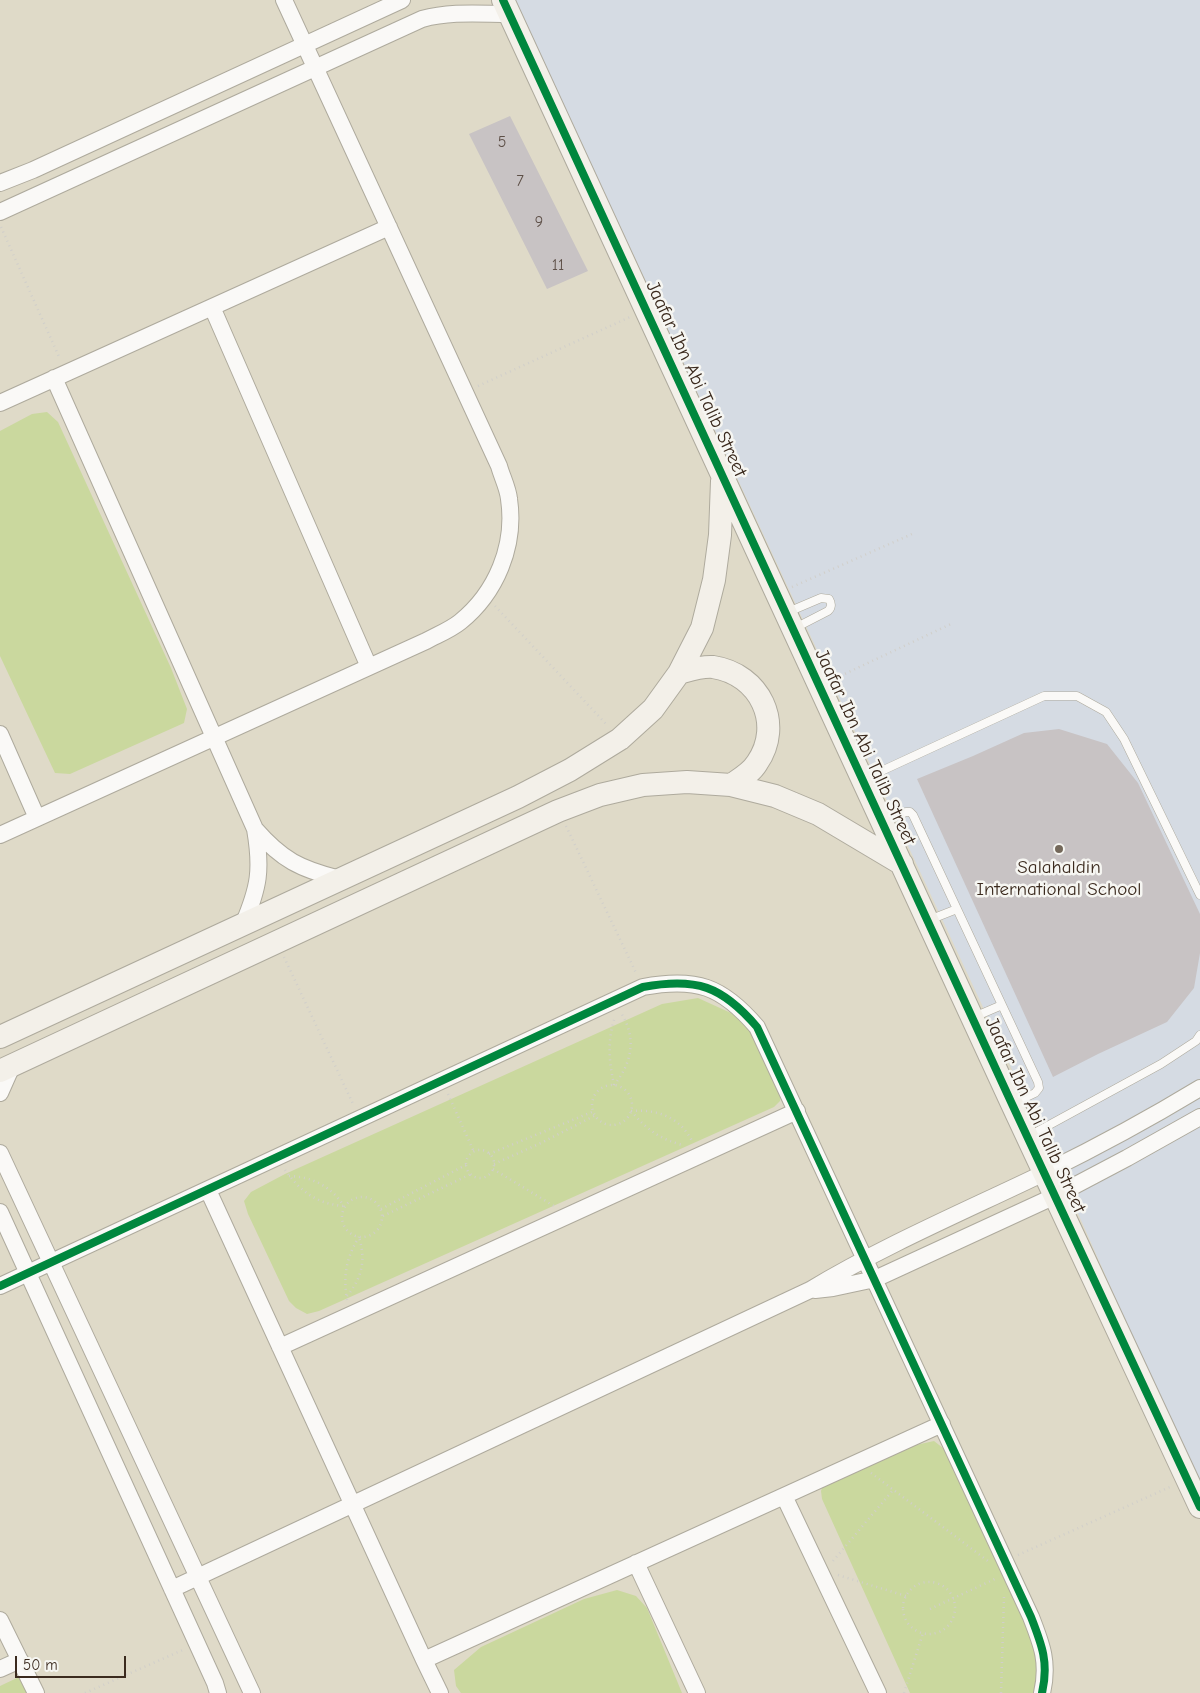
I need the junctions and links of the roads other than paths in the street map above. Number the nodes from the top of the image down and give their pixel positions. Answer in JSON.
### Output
{"nodes":[{"id":1,"x":284,"y":0,"type":"edge"},
{"id":2,"x":402,"y":0,"type":"edge"},
{"id":3,"x":507,"y":7,"type":"edge"},
{"id":4,"x":305,"y":45,"type":"junction"},
{"id":5,"x":316,"y":68,"type":"junction"},
{"id":6,"x":0,"y":183,"type":"edge"},
{"id":7,"x":0,"y":212,"type":"edge"},
{"id":8,"x":389,"y":227,"type":"junction"},
{"id":9,"x":212,"y":307,"type":"junction"},
{"id":10,"x":61,"y":376,"type":"junction"},
{"id":11,"x":0,"y":403,"type":"edge"},
{"id":12,"x":722,"y":476,"type":"junction"},
{"id":13,"x":785,"y":612,"type":"junction"},
{"id":14,"x":369,"y":667,"type":"junction"},
{"id":15,"x":680,"y":673,"type":"junction"},
{"id":16,"x":0,"y":734,"type":"edge"},
{"id":17,"x":214,"y":738,"type":"junction"},
{"id":18,"x":862,"y":780,"type":"junction"},
{"id":19,"x":731,"y":785,"type":"junction"},
{"id":20,"x":518,"y":797,"type":"junction"},
{"id":21,"x":38,"y":818,"type":"junction"},
{"id":22,"x":882,"y":822,"type":"junction"},
{"id":23,"x":531,"y":824,"type":"junction"},
{"id":24,"x":255,"y":829,"type":"junction"},
{"id":25,"x":0,"y":835,"type":"edge"},
{"id":26,"x":902,"y":864,"type":"junction"},
{"id":27,"x":340,"y":879,"type":"junction"},
{"id":28,"x":1200,"y":895,"type":"edge"},
{"id":29,"x":957,"y":909,"type":"junction"},
{"id":30,"x":928,"y":920,"type":"junction"},
{"id":31,"x":243,"y":924,"type":"junction"},
{"id":32,"x":1002,"y":1005,"type":"junction"},
{"id":33,"x":972,"y":1018,"type":"junction"},
{"id":34,"x":1200,"y":1035,"type":"edge"},
{"id":35,"x":0,"y":1036,"type":"edge"},
{"id":36,"x":6,"y":1069,"type":"edge"},
{"id":37,"x":1200,"y":1088,"type":"edge"},
{"id":38,"x":0,"y":1092,"type":"edge"},
{"id":39,"x":1012,"y":1104,"type":"junction"},
{"id":40,"x":797,"y":1111,"type":"junction"},
{"id":41,"x":1200,"y":1117,"type":"edge"},
{"id":42,"x":1027,"y":1137,"type":"junction"},
{"id":43,"x":0,"y":1153,"type":"edge"},
{"id":44,"x":1044,"y":1173,"type":"junction"},
{"id":45,"x":208,"y":1190,"type":"junction"},
{"id":46,"x":1055,"y":1196,"type":"junction"},
{"id":47,"x":0,"y":1212,"type":"edge"},
{"id":48,"x":865,"y":1258,"type":"junction"},
{"id":49,"x":51,"y":1263,"type":"junction"},
{"id":50,"x":28,"y":1274,"type":"junction"},
{"id":51,"x":875,"y":1280,"type":"junction"},
{"id":52,"x":0,"y":1286,"type":"edge"},
{"id":53,"x":810,"y":1290,"type":"junction"},
{"id":54,"x":280,"y":1347,"type":"junction"},
{"id":55,"x":942,"y":1424,"type":"junction"},
{"id":56,"x":784,"y":1496,"type":"junction"},
{"id":57,"x":353,"y":1505,"type":"junction"},
{"id":58,"x":1200,"y":1507,"type":"edge"},
{"id":59,"x":636,"y":1563,"type":"junction"},
{"id":60,"x":198,"y":1576,"type":"junction"},
{"id":61,"x":172,"y":1588,"type":"junction"},
{"id":62,"x":0,"y":1620,"type":"edge"},
{"id":63,"x":20,"y":1660,"type":"junction"},
{"id":64,"x":424,"y":1660,"type":"junction"},
{"id":65,"x":0,"y":1669,"type":"edge"},
{"id":66,"x":36,"y":1693,"type":"edge"},
{"id":67,"x":218,"y":1693,"type":"edge"},
{"id":68,"x":252,"y":1693,"type":"edge"},
{"id":69,"x":440,"y":1693,"type":"edge"},
{"id":70,"x":697,"y":1693,"type":"edge"},
{"id":71,"x":878,"y":1693,"type":"edge"},
{"id":72,"x":1042,"y":1693,"type":"edge"}],
"edges":[{"from":1,"to":4,"type":"street"},
{"from":2,"to":4,"type":"street"},
{"from":3,"to":5,"type":"street"},
{"from":3,"to":12,"type":"street","name":"Jaafar Ibn Abi Talib Street"},
{"from":4,"to":5,"type":"street"},
{"from":4,"to":6,"type":"street"},
{"from":5,"to":7,"type":"street"},
{"from":5,"to":8,"type":"street"},
{"from":8,"to":9,"type":"street"},
{"from":8,"to":14,"type":"street"},
{"from":9,"to":10,"type":"street"},
{"from":9,"to":14,"type":"street"},
{"from":10,"to":11,"type":"street"},
{"from":10,"to":17,"type":"street"},
{"from":12,"to":13,"type":"street","name":"Jaafar Ibn Abi Talib Street"},
{"from":12,"to":15,"type":"street"},
{"from":13,"to":13,"type":"lane"},
{"from":13,"to":18,"type":"street","name":"Jaafar Ibn Abi Talib Street"},
{"from":14,"to":17,"type":"street"},
{"from":15,"to":19,"type":"street"},
{"from":15,"to":20,"type":"street"},
{"from":16,"to":21,"type":"street"},
{"from":17,"to":21,"type":"street"},
{"from":17,"to":24,"type":"street"},
{"from":18,"to":22,"type":"street","name":"Jaafar Ibn Abi Talib Street"},
{"from":18,"to":28,"type":"lane"},
{"from":19,"to":23,"type":"street"},
{"from":19,"to":26,"type":"street"},
{"from":20,"to":23,"type":"street"},
{"from":20,"to":27,"type":"street"},
{"from":21,"to":25,"type":"street"},
{"from":22,"to":26,"type":"street","name":"Jaafar Ibn Abi Talib Street"},
{"from":22,"to":29,"type":"lane"},
{"from":23,"to":36,"type":"street"},
{"from":24,"to":27,"type":"street"},
{"from":24,"to":31,"type":"street"},
{"from":26,"to":30,"type":"street","name":"Jaafar Ibn Abi Talib Street"},
{"from":27,"to":31,"type":"street"},
{"from":29,"to":30,"type":"lane"},
{"from":29,"to":32,"type":"lane"},
{"from":30,"to":33,"type":"street","name":"Jaafar Ibn Abi Talib Street"},
{"from":31,"to":35,"type":"street"},
{"from":32,"to":33,"type":"lane"},
{"from":32,"to":39,"type":"lane"},
{"from":33,"to":39,"type":"street","name":"Jaafar Ibn Abi Talib Street"},
{"from":34,"to":42,"type":"lane"},
{"from":36,"to":38,"type":"street"},
{"from":37,"to":44,"type":"street"},
{"from":39,"to":42,"type":"street","name":"Jaafar Ibn Abi Talib Street"},
{"from":40,"to":45,"type":"street"},
{"from":40,"to":48,"type":"street"},
{"from":40,"to":54,"type":"street"},
{"from":41,"to":46,"type":"street"},
{"from":42,"to":44,"type":"street","name":"Jaafar Ibn Abi Talib Street"},
{"from":43,"to":49,"type":"street"},
{"from":44,"to":46,"type":"street","name":"Jaafar Ibn Abi Talib Street"},
{"from":44,"to":48,"type":"street"},
{"from":45,"to":49,"type":"street"},
{"from":45,"to":54,"type":"street"},
{"from":46,"to":51,"type":"street"},
{"from":46,"to":58,"type":"street","name":"Jaafar Ibn Abi Talib Street"},
{"from":47,"to":50,"type":"street"},
{"from":48,"to":51,"type":"street"},
{"from":48,"to":53,"type":"street"},
{"from":49,"to":50,"type":"street"},
{"from":49,"to":60,"type":"street"},
{"from":50,"to":52,"type":"street"},
{"from":50,"to":61,"type":"street"},
{"from":51,"to":53,"type":"street"},
{"from":51,"to":55,"type":"street"},
{"from":53,"to":57,"type":"street"},
{"from":54,"to":57,"type":"street"},
{"from":55,"to":56,"type":"street"},
{"from":55,"to":72,"type":"street"},
{"from":56,"to":59,"type":"street"},
{"from":56,"to":71,"type":"street"},
{"from":57,"to":60,"type":"street"},
{"from":57,"to":64,"type":"street"},
{"from":59,"to":64,"type":"street"},
{"from":59,"to":70,"type":"street"},
{"from":60,"to":61,"type":"street"},
{"from":60,"to":68,"type":"street"},
{"from":61,"to":67,"type":"street"},
{"from":62,"to":63,"type":"street"},
{"from":63,"to":65,"type":"street"},
{"from":63,"to":66,"type":"street"},
{"from":64,"to":69,"type":"street"}]}
